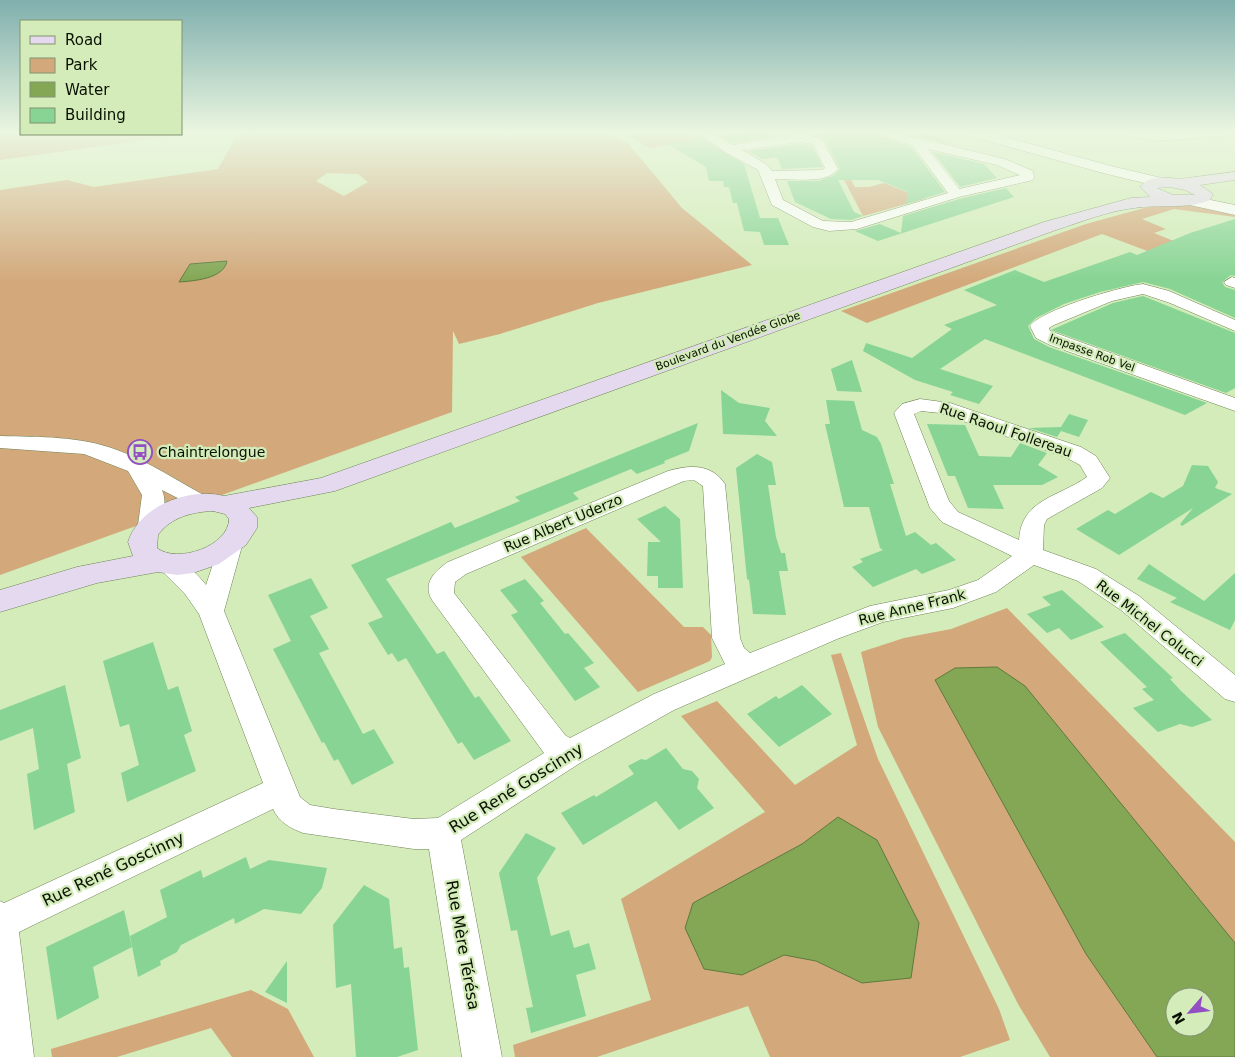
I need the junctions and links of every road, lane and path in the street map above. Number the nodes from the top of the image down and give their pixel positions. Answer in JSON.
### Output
{"nodes":[{"id":1,"x":770,"y":182,"type":"edge"},
{"id":2,"x":947,"y":182,"type":"edge"},
{"id":3,"x":1007,"y":182,"type":"edge"},
{"id":4,"x":1143,"y":182,"type":"edge"},
{"id":5,"x":1187,"y":182,"type":"edge"},
{"id":6,"x":1222,"y":182,"type":"edge"},
{"id":7,"x":1180,"y":183,"type":"junction"},
{"id":8,"x":1153,"y":186,"type":"junction"},
{"id":9,"x":955,"y":193,"type":"junction"},
{"id":10,"x":1194,"y":197,"type":"junction"},
{"id":11,"x":1131,"y":203,"type":"junction"},
{"id":12,"x":1235,"y":209,"type":"edge"},
{"id":13,"x":1235,"y":326,"type":"edge"},
{"id":14,"x":1235,"y":405,"type":"edge"},
{"id":15,"x":0,"y":442,"type":"edge"},
{"id":16,"x":137,"y":468,"type":"junction"},
{"id":17,"x":326,"y":485,"type":"junction"},
{"id":18,"x":214,"y":504,"type":"junction"},
{"id":19,"x":147,"y":530,"type":"junction"},
{"id":20,"x":236,"y":538,"type":"junction"},
{"id":21,"x":1031,"y":555,"type":"junction"},
{"id":22,"x":162,"y":564,"type":"junction"},
{"id":23,"x":34,"y":589,"type":"junction"},
{"id":24,"x":0,"y":602,"type":"edge"},
{"id":25,"x":212,"y":611,"type":"junction"},
{"id":26,"x":842,"y":626,"type":"joint"},
{"id":27,"x":746,"y":666,"type":"junction"},
{"id":28,"x":1231,"y":679,"type":"edge"},
{"id":29,"x":569,"y":754,"type":"junction"},
{"id":30,"x":281,"y":790,"type":"junction"},
{"id":31,"x":443,"y":833,"type":"junction"},
{"id":32,"x":0,"y":922,"type":"edge"},
{"id":33,"x":14,"y":1057,"type":"edge"},
{"id":34,"x":482,"y":1057,"type":"edge"}],
"edges":[{"from":1,"to":9,"type":"street"},
{"from":2,"to":9,"type":"street"},
{"from":3,"to":9,"type":"street"},
{"from":4,"to":8,"type":"street"},
{"from":5,"to":7,"type":"main road","name":"Boulevard du Vendée Globe"},
{"from":6,"to":10,"type":"main road","name":"Boulevard du Vendée Globe"},
{"from":7,"to":8,"type":"main road"},
{"from":7,"to":10,"type":"main road"},
{"from":8,"to":10,"type":"main road"},
{"from":8,"to":11,"type":"main road","name":"Boulevard du Vendée Globe"},
{"from":10,"to":11,"type":"main road","name":"Boulevard du Vendée Globe"},
{"from":10,"to":12,"type":"street"},
{"from":11,"to":17,"type":"main road","name":"Boulevard du Vendée Globe"},
{"from":13,"to":14,"type":"street","name":"Impasse Rob Vel"},
{"from":15,"to":16,"type":"street"},
{"from":16,"to":18,"type":"street"},
{"from":16,"to":19,"type":"street"},
{"from":17,"to":18,"type":"main road","name":"Boulevard du Vendée Globe"},
{"from":17,"to":20,"type":"main road","name":"Boulevard du Vendée Globe"},
{"from":18,"to":19,"type":"main road","name":"Boulevard du Vendée Globe"},
{"from":18,"to":20,"type":"main road"},
{"from":19,"to":22,"type":"main road"},
{"from":19,"to":23,"type":"main road"},
{"from":20,"to":22,"type":"main road","name":"Boulevard du Vendée Globe"},
{"from":20,"to":25,"type":"street"},
{"from":21,"to":21,"type":"street","name":"Rue Raoul Follereau"},
{"from":21,"to":26,"type":"street","name":"Rue Anne Frank"},
{"from":21,"to":28,"type":"street","name":"Rue Michel Colucci"},
{"from":22,"to":23,"type":"main road"},
{"from":22,"to":25,"type":"street"},
{"from":23,"to":24,"type":"main road"},
{"from":25,"to":30,"type":"street"},
{"from":26,"to":27,"type":"street","name":"Rue René Goscinny"},
{"from":27,"to":29,"type":"street","name":"Rue René Goscinny"},
{"from":27,"to":29,"type":"street","name":"Rue Albert Uderzo"},
{"from":29,"to":31,"type":"street","name":"Rue René Goscinny"},
{"from":30,"to":31,"type":"street","name":"Rue René Goscinny"},
{"from":30,"to":32,"type":"street","name":"Rue René Goscinny"},
{"from":31,"to":34,"type":"street","name":"Rue Mère Térésa"},
{"from":32,"to":33,"type":"street"}]}
